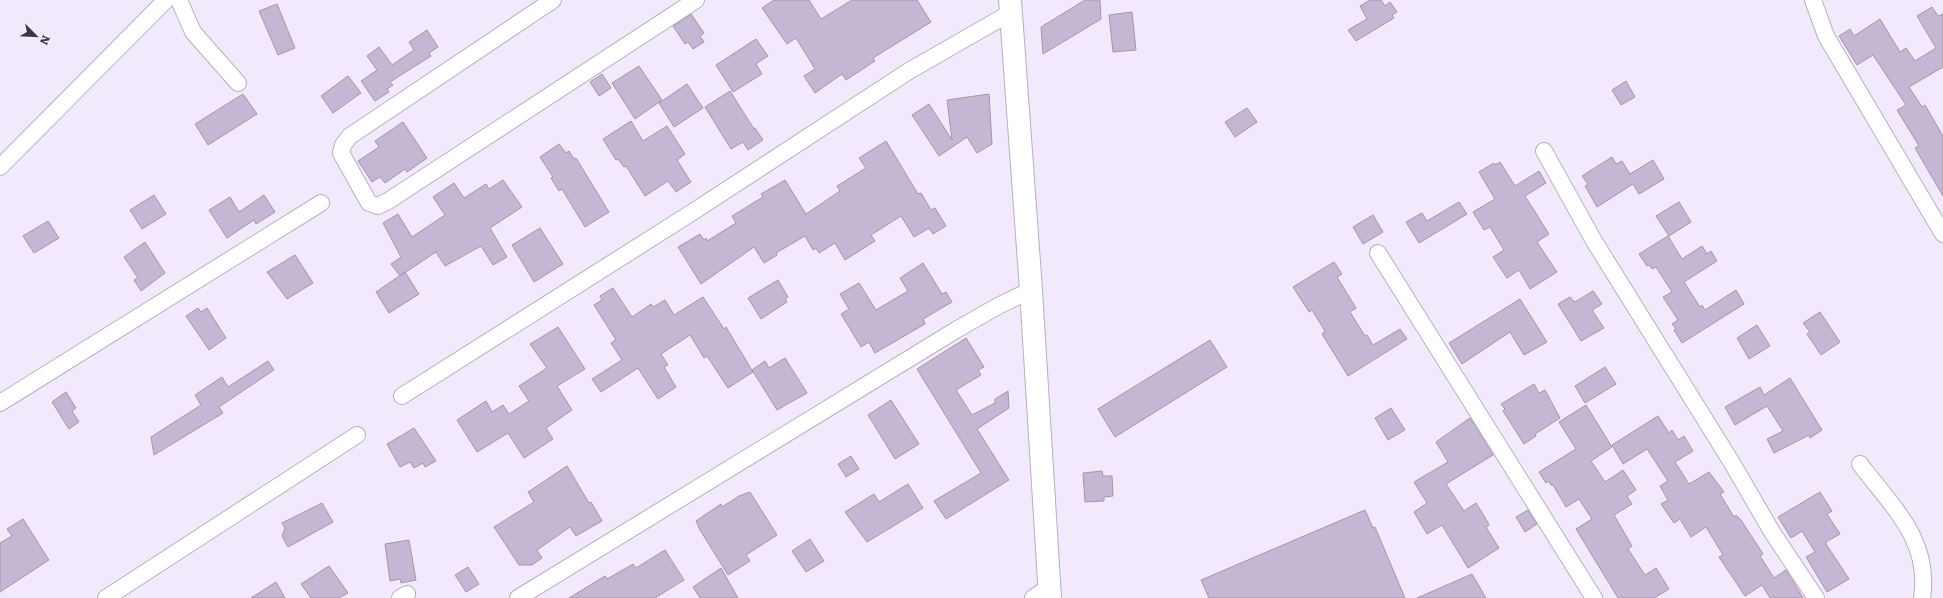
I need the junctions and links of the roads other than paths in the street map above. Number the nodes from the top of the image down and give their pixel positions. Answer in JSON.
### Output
{"nodes":[{"id":1,"x":166,"y":0,"type":"edge"},
{"id":2,"x":179,"y":0,"type":"edge"},
{"id":3,"x":553,"y":0,"type":"edge"},
{"id":4,"x":696,"y":0,"type":"edge"},
{"id":5,"x":1814,"y":0,"type":"edge"},
{"id":6,"x":1010,"y":7,"type":"edge"},
{"id":7,"x":238,"y":83,"type":"dead end"},
{"id":8,"x":1544,"y":151,"type":"dead end"},
{"id":9,"x":0,"y":166,"type":"edge"},
{"id":10,"x":321,"y":203,"type":"dead end"},
{"id":11,"x":1943,"y":234,"type":"edge"},
{"id":12,"x":1378,"y":253,"type":"dead end"},
{"id":13,"x":1031,"y":290,"type":"junction"},
{"id":14,"x":402,"y":396,"type":"dead end"},
{"id":15,"x":0,"y":403,"type":"edge"},
{"id":16,"x":357,"y":435,"type":"dead end"},
{"id":17,"x":1860,"y":464,"type":"dead end"},
{"id":18,"x":1044,"y":594,"type":"edge"},
{"id":19,"x":106,"y":598,"type":"edge"},
{"id":20,"x":518,"y":598,"type":"edge"},
{"id":21,"x":1594,"y":598,"type":"edge"},
{"id":22,"x":1816,"y":598,"type":"edge"},
{"id":23,"x":1922,"y":598,"type":"edge"}],
"edges":[{"from":1,"to":9,"type":"street"},
{"from":2,"to":7,"type":"street"},
{"from":3,"to":4,"type":"street"},
{"from":5,"to":11,"type":"street"},
{"from":6,"to":13,"type":"street"},
{"from":6,"to":14,"type":"street"},
{"from":8,"to":22,"type":"street"},
{"from":10,"to":15,"type":"street"},
{"from":12,"to":21,"type":"street"},
{"from":13,"to":18,"type":"street"},
{"from":13,"to":20,"type":"street"},
{"from":16,"to":19,"type":"street"},
{"from":17,"to":23,"type":"street"}]}
